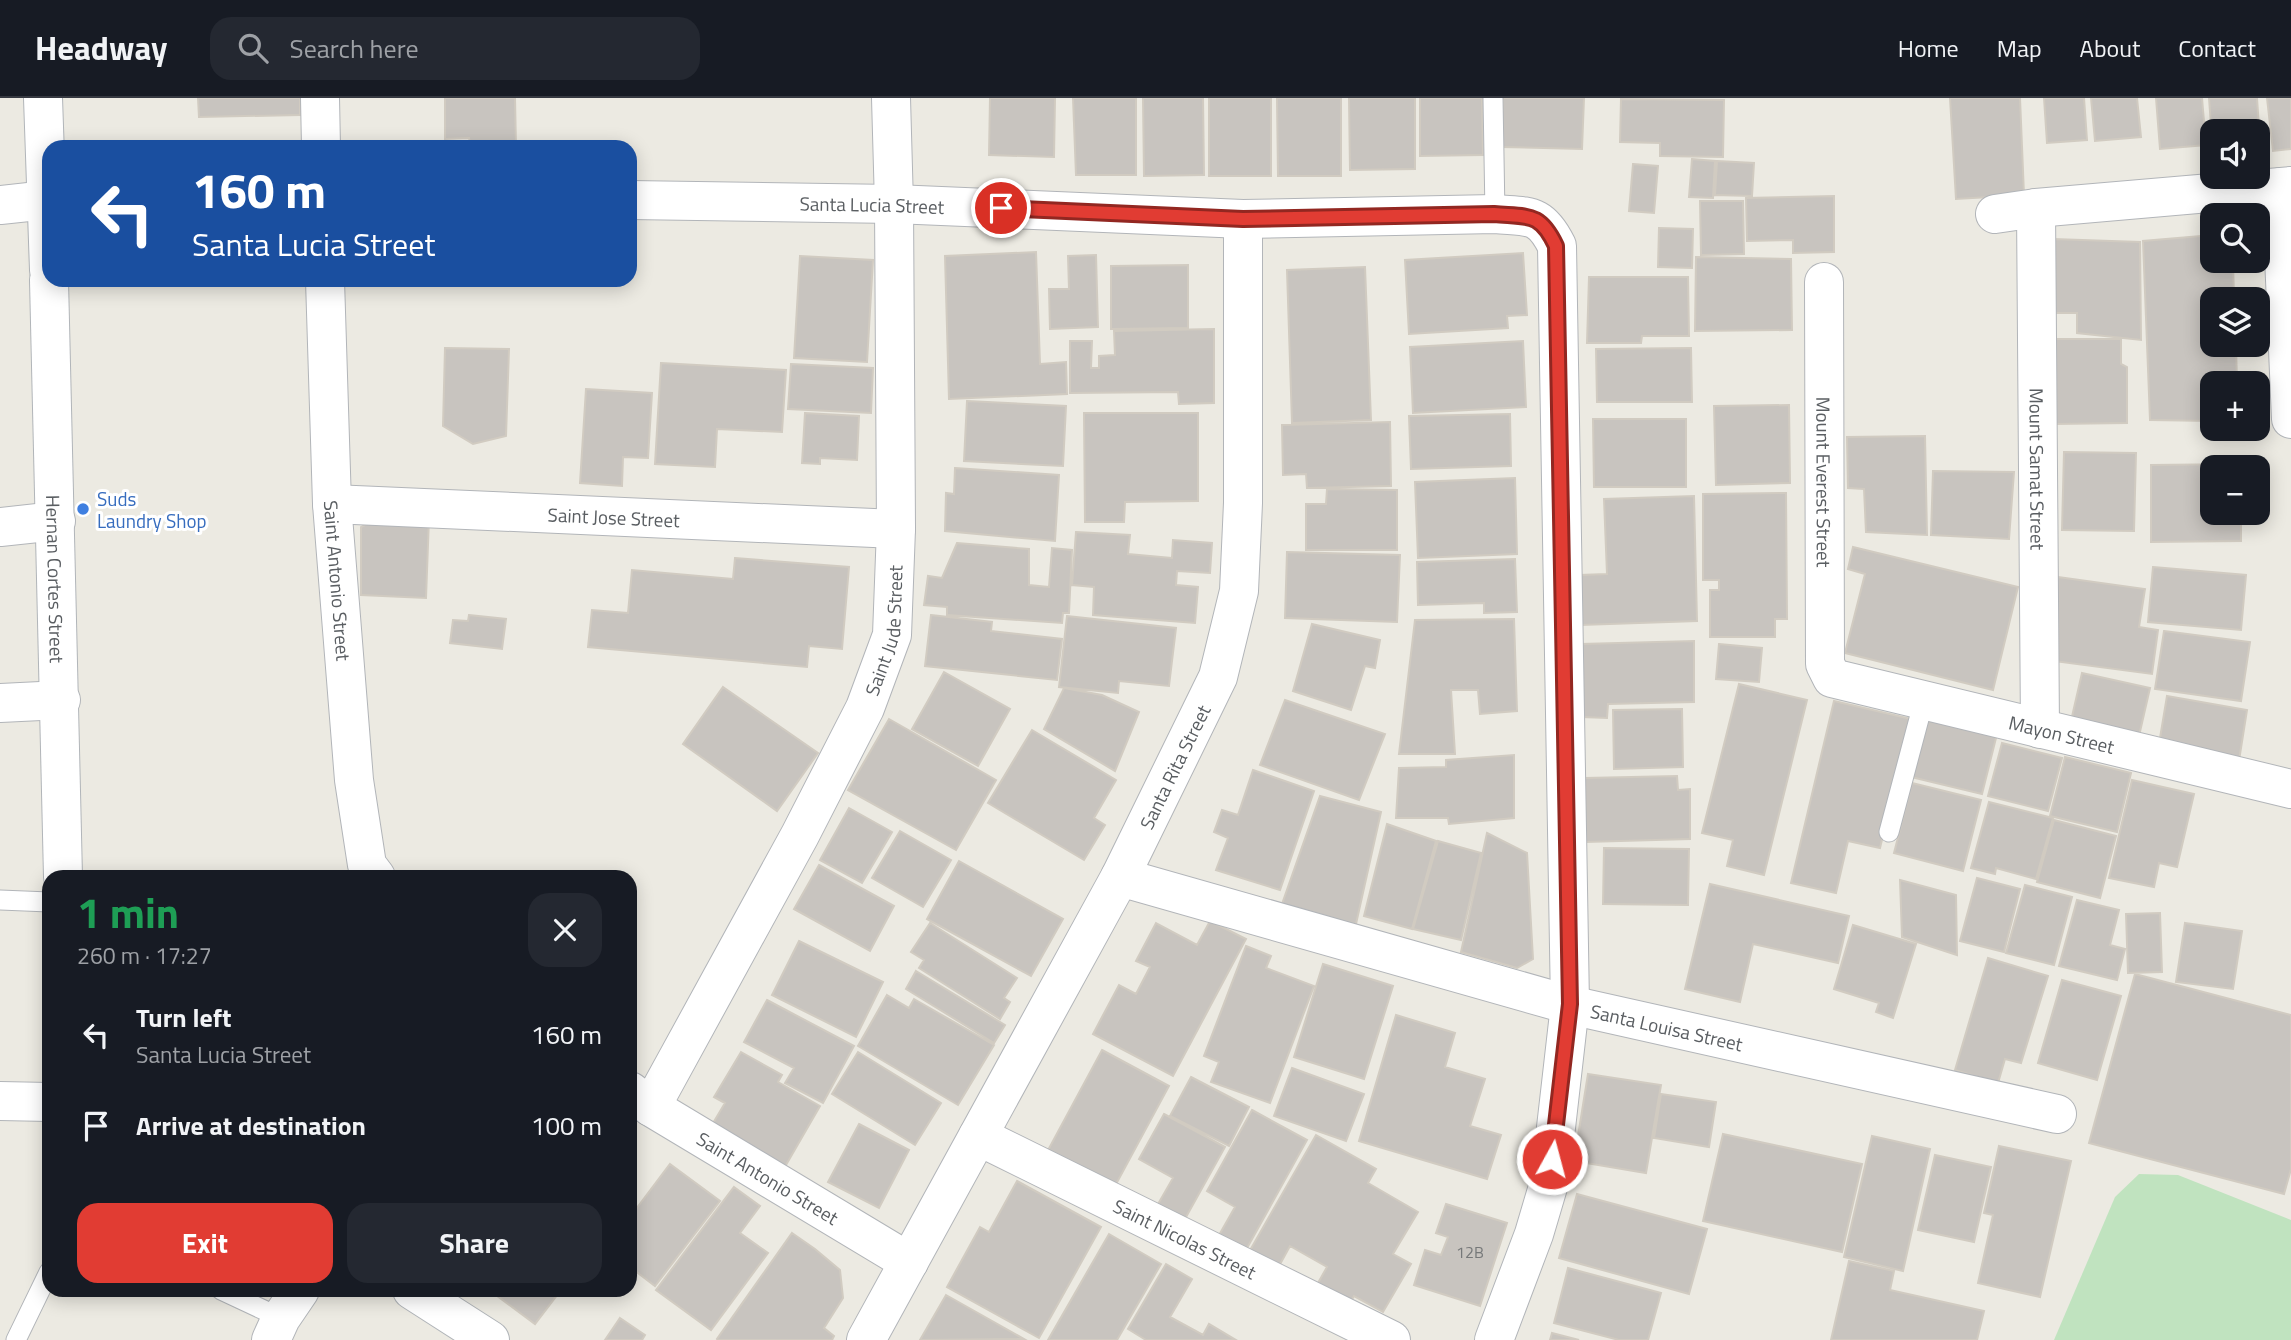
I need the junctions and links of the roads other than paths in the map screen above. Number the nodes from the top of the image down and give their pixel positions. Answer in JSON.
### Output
{"nodes":[{"id":1,"x":43,"y":98,"type":"edge"},
{"id":2,"x":320,"y":98,"type":"edge"},
{"id":3,"x":891,"y":98,"type":"edge"},
{"id":4,"x":1493,"y":98,"type":"edge"},
{"id":5,"x":45,"y":140,"type":"edge"},
{"id":6,"x":321,"y":140,"type":"edge"},
{"id":7,"x":2286,"y":186,"type":"edge"},
{"id":8,"x":637,"y":200,"type":"edge"},
{"id":9,"x":42,"y":201,"type":"edge"},
{"id":10,"x":894,"y":204,"type":"junction"},
{"id":11,"x":0,"y":205,"type":"edge"},
{"id":12,"x":2036,"y":208,"type":"junction"},
{"id":13,"x":1494,"y":214,"type":"junction"},
{"id":14,"x":1996,"y":214,"type":"dead end"},
{"id":15,"x":1243,"y":219,"type":"junction"},
{"id":16,"x":1824,"y":282,"type":"dead end"},
{"id":17,"x":49,"y":287,"type":"edge"},
{"id":18,"x":325,"y":287,"type":"edge"},
{"id":19,"x":2291,"y":419,"type":"edge"},
{"id":20,"x":332,"y":504,"type":"junction"},
{"id":21,"x":56,"y":521,"type":"junction"},
{"id":22,"x":0,"y":527,"type":"edge"},
{"id":23,"x":896,"y":529,"type":"junction"},
{"id":24,"x":1832,"y":678,"type":"joint"},
{"id":25,"x":61,"y":700,"type":"junction"},
{"id":26,"x":1924,"y":700,"type":"junction"},
{"id":27,"x":0,"y":703,"type":"edge"},
{"id":28,"x":2040,"y":729,"type":"junction"},
{"id":29,"x":2291,"y":789,"type":"edge"},
{"id":30,"x":1889,"y":832,"type":"dead end"},
{"id":31,"x":63,"y":870,"type":"edge"},
{"id":32,"x":371,"y":870,"type":"edge"},
{"id":33,"x":1120,"y":877,"type":"junction"},
{"id":34,"x":0,"y":900,"type":"edge"},
{"id":35,"x":42,"y":902,"type":"edge"},
{"id":36,"x":1570,"y":1004,"type":"junction"},
{"id":37,"x":641,"y":1099,"type":"edge"},
{"id":38,"x":0,"y":1101,"type":"edge"},
{"id":39,"x":42,"y":1102,"type":"edge"},
{"id":40,"x":2057,"y":1114,"type":"dead end"},
{"id":41,"x":978,"y":1136,"type":"junction"},
{"id":42,"x":909,"y":1262,"type":"junction"},
{"id":43,"x":42,"y":1286,"type":"edge"},
{"id":44,"x":237,"y":1297,"type":"edge"},
{"id":45,"x":421,"y":1297,"type":"edge"},
{"id":46,"x":284,"y":1316,"type":"edge"},
{"id":47,"x":473,"y":1335,"type":"edge"},
{"id":48,"x":16,"y":1340,"type":"edge"},
{"id":49,"x":866,"y":1340,"type":"edge"},
{"id":50,"x":1391,"y":1340,"type":"edge"},
{"id":51,"x":1494,"y":1340,"type":"edge"}],
"edges":[{"from":1,"to":5,"type":"street"},
{"from":2,"to":6,"type":"street"},
{"from":3,"to":10,"type":"street","name":"Saint Jude Street"},
{"from":4,"to":13,"type":"lane"},
{"from":7,"to":12,"type":"street"},
{"from":7,"to":19,"type":"street"},
{"from":8,"to":10,"type":"street","name":"Santa Lucia Street"},
{"from":9,"to":11,"type":"street"},
{"from":10,"to":15,"type":"street","name":"Santa Lucia Street"},
{"from":10,"to":23,"type":"street","name":"Saint Jude Street"},
{"from":12,"to":14,"type":"street"},
{"from":12,"to":28,"type":"street","name":"Mount Samat Street"},
{"from":13,"to":15,"type":"street","name":"Santa Lucia Street"},
{"from":13,"to":36,"type":"street","name":"Santa Lucia Street"},
{"from":15,"to":33,"type":"street","name":"Santa Rita Street"},
{"from":16,"to":24,"type":"street","name":"Mount Everest Street"},
{"from":17,"to":21,"type":"street","name":"Hernan Cortes Street"},
{"from":18,"to":20,"type":"street","name":"Saint Antonio Street"},
{"from":20,"to":23,"type":"street","name":"Saint Jose Street"},
{"from":20,"to":32,"type":"street","name":"Saint Antonio Street"},
{"from":21,"to":22,"type":"street"},
{"from":21,"to":25,"type":"street","name":"Hernan Cortes Street"},
{"from":23,"to":37,"type":"street","name":"Saint Jude Street"},
{"from":24,"to":26,"type":"street","name":"Mayon Street"},
{"from":25,"to":27,"type":"street"},
{"from":25,"to":31,"type":"street","name":"Hernan Cortes Street"},
{"from":26,"to":28,"type":"street","name":"Mayon Street"},
{"from":26,"to":30,"type":"lane"},
{"from":28,"to":29,"type":"street","name":"Mayon Street"},
{"from":33,"to":36,"type":"street","name":"Santa Louisa Street"},
{"from":33,"to":41,"type":"street","name":"Santa Rita Street"},
{"from":34,"to":35,"type":"lane"},
{"from":36,"to":40,"type":"street","name":"Santa Louisa Street"},
{"from":36,"to":51,"type":"street"},
{"from":37,"to":42,"type":"street","name":"Saint Antonio Street"},
{"from":38,"to":39,"type":"street"},
{"from":41,"to":42,"type":"street","name":"Santa Rita Street"},
{"from":41,"to":50,"type":"street","name":"Saint Nicolas Street"},
{"from":42,"to":49,"type":"street","name":"Santa Rita Street"},
{"from":43,"to":48,"type":"lane"},
{"from":44,"to":46,"type":"lane"},
{"from":45,"to":47,"type":"street"}]}
